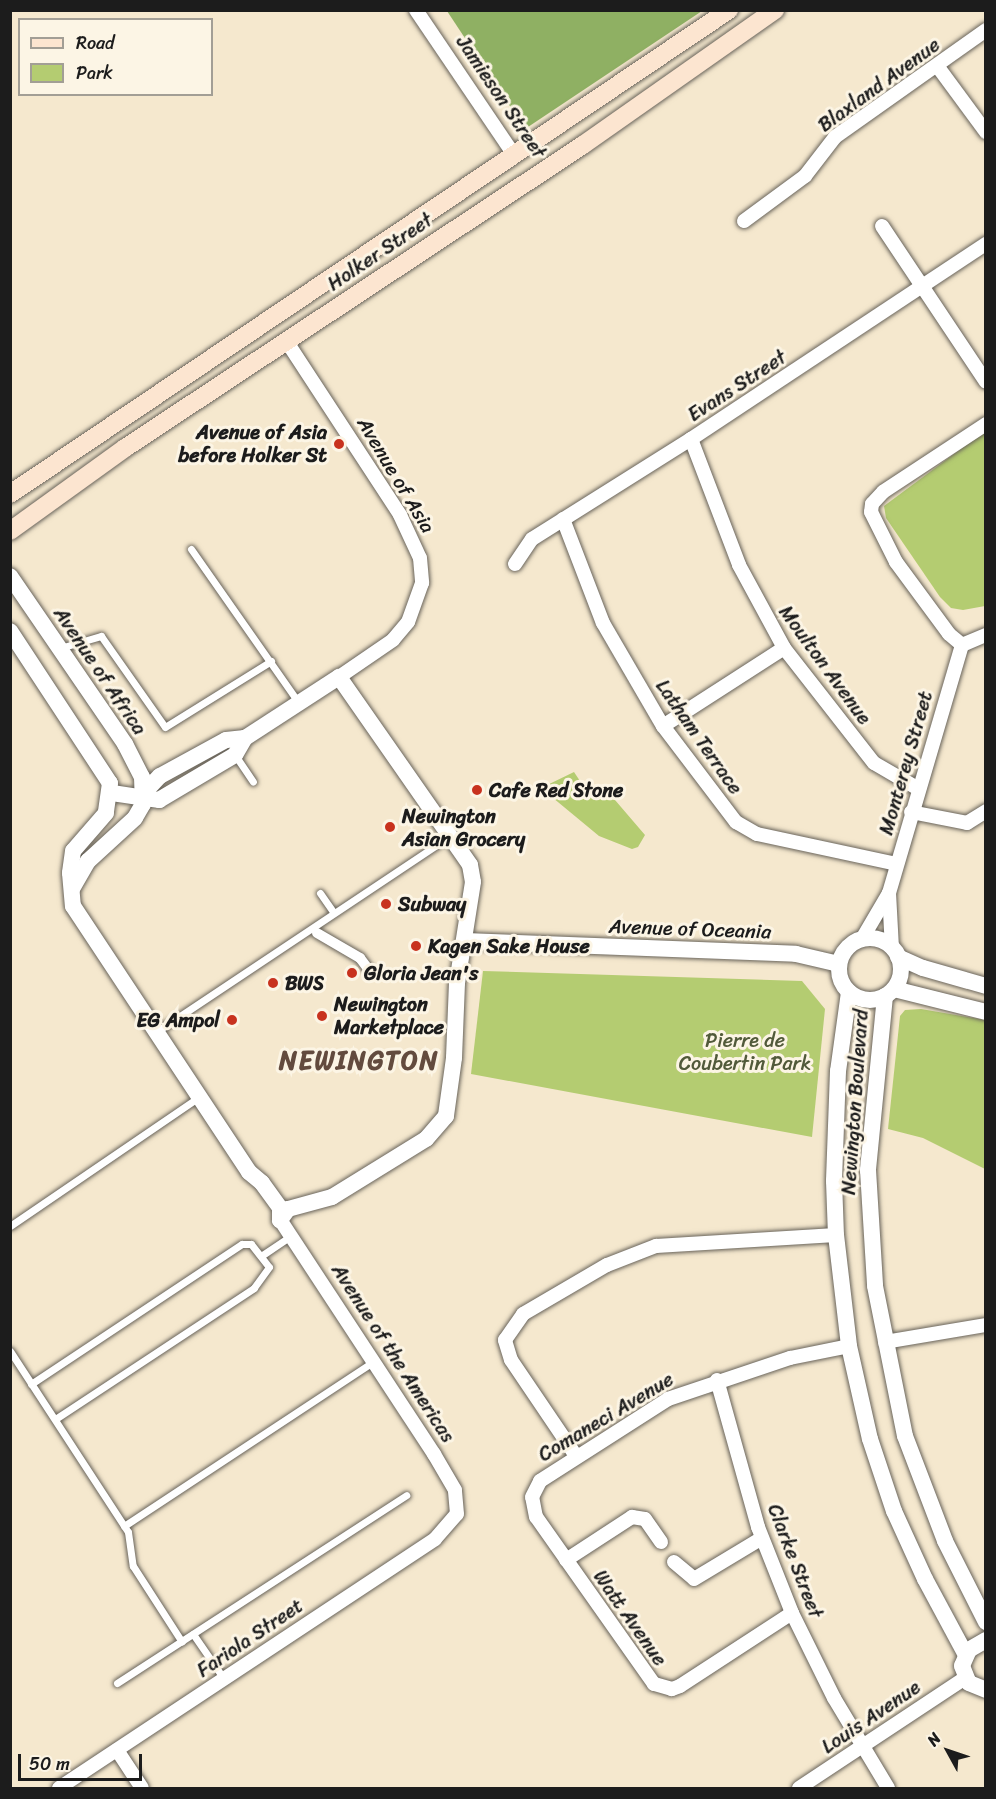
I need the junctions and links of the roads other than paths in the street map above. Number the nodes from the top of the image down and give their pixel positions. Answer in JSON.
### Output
{"nodes":[{"id":1,"x":416,"y":10,"type":"edge"},
{"id":2,"x":729,"y":10,"type":"edge"},
{"id":3,"x":775,"y":10,"type":"edge"},
{"id":4,"x":986,"y":30,"type":"edge"},
{"id":5,"x":938,"y":67,"type":"junction"},
{"id":6,"x":986,"y":132,"type":"edge"},
{"id":7,"x":513,"y":153,"type":"junction"},
{"id":8,"x":529,"y":179,"type":"junction"},
{"id":9,"x":744,"y":221,"type":"dead end"},
{"id":10,"x":882,"y":226,"type":"dead end"},
{"id":11,"x":986,"y":243,"type":"edge"},
{"id":12,"x":923,"y":287,"type":"junction"},
{"id":13,"x":287,"y":342,"type":"junction"},
{"id":14,"x":986,"y":382,"type":"edge"},
{"id":15,"x":986,"y":424,"type":"edge"},
{"id":16,"x":691,"y":439,"type":"junction"},
{"id":17,"x":10,"y":494,"type":"edge"},
{"id":18,"x":563,"y":519,"type":"junction"},
{"id":19,"x":10,"y":531,"type":"edge"},
{"id":20,"x":190,"y":549,"type":"dead end"},
{"id":21,"x":515,"y":564,"type":"dead end"},
{"id":22,"x":10,"y":576,"type":"edge"},
{"id":23,"x":10,"y":631,"type":"edge"},
{"id":24,"x":986,"y":635,"type":"edge"},
{"id":25,"x":962,"y":645,"type":"junction"},
{"id":26,"x":59,"y":648,"type":"junction"},
{"id":27,"x":784,"y":648,"type":"junction"},
{"id":28,"x":271,"y":662,"type":"junction"},
{"id":29,"x":339,"y":677,"type":"junction"},
{"id":30,"x":299,"y":703,"type":"junction"},
{"id":31,"x":663,"y":726,"type":"junction"},
{"id":32,"x":245,"y":738,"type":"junction"},
{"id":33,"x":235,"y":755,"type":"junction"},
{"id":34,"x":253,"y":782,"type":"dead end"},
{"id":35,"x":917,"y":788,"type":"junction"},
{"id":36,"x":112,"y":793,"type":"junction"},
{"id":37,"x":142,"y":795,"type":"junction"},
{"id":38,"x":910,"y":812,"type":"junction"},
{"id":39,"x":985,"y":812,"type":"edge"},
{"id":40,"x":447,"y":838,"type":"junction"},
{"id":41,"x":897,"y":864,"type":"junction"},
{"id":42,"x":71,"y":892,"type":"junction"},
{"id":43,"x":320,"y":893,"type":"dead end"},
{"id":44,"x":889,"y":893,"type":"junction"},
{"id":45,"x":334,"y":913,"type":"junction"},
{"id":46,"x":317,"y":933,"type":"dead end"},
{"id":47,"x":862,"y":939,"type":"junction"},
{"id":48,"x":465,"y":940,"type":"junction"},
{"id":49,"x":895,"y":952,"type":"junction"},
{"id":50,"x":839,"y":964,"type":"junction"},
{"id":51,"x":369,"y":970,"type":"dead end"},
{"id":52,"x":986,"y":986,"type":"edge"},
{"id":53,"x":849,"y":992,"type":"junction"},
{"id":54,"x":889,"y":992,"type":"junction"},
{"id":55,"x":986,"y":1012,"type":"edge"},
{"id":56,"x":156,"y":1032,"type":"junction"},
{"id":57,"x":199,"y":1097,"type":"junction"},
{"id":58,"x":249,"y":1172,"type":"junction"},
{"id":59,"x":271,"y":1195,"type":"junction"},
{"id":60,"x":297,"y":1205,"type":"junction"},
{"id":61,"x":280,"y":1220,"type":"junction"},
{"id":62,"x":10,"y":1226,"type":"edge"},
{"id":63,"x":836,"y":1235,"type":"junction"},
{"id":64,"x":291,"y":1236,"type":"junction"},
{"id":65,"x":261,"y":1256,"type":"junction"},
{"id":66,"x":986,"y":1325,"type":"edge"},
{"id":67,"x":885,"y":1342,"type":"junction"},
{"id":68,"x":849,"y":1346,"type":"junction"},
{"id":69,"x":10,"y":1351,"type":"edge"},
{"id":70,"x":374,"y":1361,"type":"junction"},
{"id":71,"x":717,"y":1380,"type":"junction"},
{"id":72,"x":32,"y":1384,"type":"junction"},
{"id":73,"x":55,"y":1419,"type":"junction"},
{"id":74,"x":576,"y":1456,"type":"junction"},
{"id":75,"x":406,"y":1495,"type":"dead end"},
{"id":76,"x":532,"y":1497,"type":"joint"},
{"id":77,"x":457,"y":1514,"type":"joint"},
{"id":78,"x":124,"y":1526,"type":"junction"},
{"id":79,"x":762,"y":1538,"type":"junction"},
{"id":80,"x":661,"y":1542,"type":"dead end"},
{"id":81,"x":566,"y":1560,"type":"junction"},
{"id":82,"x":674,"y":1562,"type":"dead end"},
{"id":83,"x":792,"y":1613,"type":"junction"},
{"id":84,"x":986,"y":1622,"type":"edge"},
{"id":85,"x":193,"y":1634,"type":"junction"},
{"id":86,"x":986,"y":1640,"type":"edge"},
{"id":87,"x":182,"y":1642,"type":"junction"},
{"id":88,"x":966,"y":1655,"type":"junction"},
{"id":89,"x":224,"y":1678,"type":"junction"},
{"id":90,"x":965,"y":1678,"type":"junction"},
{"id":91,"x":117,"y":1683,"type":"dead end"},
{"id":92,"x":986,"y":1690,"type":"edge"},
{"id":93,"x":862,"y":1746,"type":"junction"},
{"id":94,"x":117,"y":1750,"type":"junction"},
{"id":95,"x":59,"y":1788,"type":"edge"},
{"id":96,"x":142,"y":1788,"type":"edge"},
{"id":97,"x":799,"y":1788,"type":"edge"},
{"id":98,"x":888,"y":1788,"type":"edge"}],
"edges":[{"from":1,"to":7,"type":"street","name":"Jamieson Street"},
{"from":2,"to":7,"type":"main road","name":"Holker Street"},
{"from":3,"to":8,"type":"main road","name":"Holker Street"},
{"from":4,"to":5,"type":"street","name":"Blaxland Avenue"},
{"from":5,"to":6,"type":"street"},
{"from":5,"to":9,"type":"street","name":"Blaxland Avenue"},
{"from":7,"to":8,"type":"main road","name":"Jamieson Street"},
{"from":7,"to":17,"type":"main road","name":"Holker Street"},
{"from":8,"to":13,"type":"main road","name":"Holker Street"},
{"from":10,"to":12,"type":"street"},
{"from":11,"to":12,"type":"street","name":"Evans Street"},
{"from":12,"to":14,"type":"street"},
{"from":12,"to":16,"type":"street","name":"Evans Street"},
{"from":13,"to":19,"type":"main road","name":"Holker Street"},
{"from":13,"to":29,"type":"street","name":"Avenue of Asia"},
{"from":15,"to":25,"type":"street"},
{"from":16,"to":18,"type":"street","name":"Evans Street"},
{"from":16,"to":27,"type":"street","name":"Moulton Avenue"},
{"from":18,"to":21,"type":"street","name":"Evans Street"},
{"from":18,"to":31,"type":"street","name":"Latham Terrace"},
{"from":20,"to":28,"type":"lane"},
{"from":22,"to":26,"type":"street","name":"Avenue of Africa"},
{"from":23,"to":36,"type":"street"},
{"from":24,"to":25,"type":"street"},
{"from":25,"to":35,"type":"street","name":"Monterey Street"},
{"from":26,"to":28,"type":"lane"},
{"from":26,"to":37,"type":"street","name":"Avenue of Africa"},
{"from":27,"to":31,"type":"street"},
{"from":27,"to":35,"type":"street","name":"Moulton Avenue"},
{"from":28,"to":30,"type":"lane"},
{"from":29,"to":30,"type":"street","name":"Avenue of Asia"},
{"from":29,"to":40,"type":"street"},
{"from":30,"to":32,"type":"street","name":"Avenue of Asia"},
{"from":31,"to":41,"type":"street","name":"Latham Terrace"},
{"from":32,"to":33,"type":"street","name":"Avenue of Asia"},
{"from":32,"to":37,"type":"street","name":"Avenue of Asia"},
{"from":33,"to":34,"type":"lane"},
{"from":33,"to":37,"type":"street","name":"Avenue of Asia"},
{"from":35,"to":38,"type":"street","name":"Monterey Street"},
{"from":36,"to":37,"type":"street","name":"Avenue of Asia"},
{"from":36,"to":42,"type":"street","name":"Avenue of the Americas"},
{"from":37,"to":42,"type":"street"},
{"from":38,"to":39,"type":"street"},
{"from":38,"to":41,"type":"street","name":"Monterey Street"},
{"from":40,"to":45,"type":"lane"},
{"from":40,"to":48,"type":"street"},
{"from":41,"to":44,"type":"street","name":"Monterey Street"},
{"from":42,"to":56,"type":"street","name":"Avenue of the Americas"},
{"from":43,"to":45,"type":"lane"},
{"from":44,"to":47,"type":"street","name":"Monterey Street"},
{"from":44,"to":49,"type":"street","name":"Monterey Street"},
{"from":45,"to":56,"type":"lane"},
{"from":46,"to":51,"type":"street"},
{"from":47,"to":49,"type":"street"},
{"from":47,"to":50,"type":"street"},
{"from":48,"to":50,"type":"street","name":"Avenue of Oceania"},
{"from":48,"to":60,"type":"street"},
{"from":49,"to":52,"type":"street"},
{"from":49,"to":54,"type":"street"},
{"from":50,"to":53,"type":"street"},
{"from":53,"to":54,"type":"street"},
{"from":53,"to":63,"type":"street","name":"Newington Boulevard"},
{"from":54,"to":55,"type":"street"},
{"from":54,"to":67,"type":"street","name":"Newington Boulevard"},
{"from":56,"to":57,"type":"street","name":"Avenue of the Americas"},
{"from":57,"to":58,"type":"street","name":"Avenue of the Americas"},
{"from":57,"to":62,"type":"lane"},
{"from":58,"to":59,"type":"street","name":"Avenue of the Americas"},
{"from":58,"to":61,"type":"street","name":"Avenue of the Americas"},
{"from":59,"to":60,"type":"street"},
{"from":59,"to":61,"type":"street","name":"Avenue of the Americas"},
{"from":60,"to":61,"type":"street"},
{"from":61,"to":64,"type":"street","name":"Avenue of the Americas"},
{"from":63,"to":68,"type":"street","name":"Newington Boulevard"},
{"from":63,"to":74,"type":"street"},
{"from":64,"to":65,"type":"lane"},
{"from":64,"to":70,"type":"street","name":"Avenue of the Americas"},
{"from":65,"to":72,"type":"lane"},
{"from":65,"to":73,"type":"lane"},
{"from":66,"to":67,"type":"street"},
{"from":67,"to":84,"type":"street","name":"Newington Boulevard"},
{"from":68,"to":71,"type":"street","name":"Comaneci Avenue"},
{"from":68,"to":88,"type":"street","name":"Newington Boulevard"},
{"from":69,"to":72,"type":"lane"},
{"from":70,"to":77,"type":"street","name":"Avenue of the Americas"},
{"from":70,"to":78,"type":"lane"},
{"from":71,"to":74,"type":"street","name":"Comaneci Avenue"},
{"from":71,"to":79,"type":"street","name":"Clarke Street"},
{"from":72,"to":73,"type":"lane"},
{"from":73,"to":78,"type":"lane"},
{"from":74,"to":76,"type":"street","name":"Comaneci Avenue"},
{"from":75,"to":85,"type":"lane"},
{"from":76,"to":81,"type":"street","name":"Watt Avenue"},
{"from":77,"to":89,"type":"street","name":"Fariola Street"},
{"from":78,"to":87,"type":"lane"},
{"from":79,"to":82,"type":"street"},
{"from":79,"to":83,"type":"street","name":"Clarke Street"},
{"from":80,"to":81,"type":"street"},
{"from":81,"to":83,"type":"street","name":"Watt Avenue"},
{"from":83,"to":93,"type":"street","name":"Clarke Street"},
{"from":85,"to":87,"type":"lane"},
{"from":85,"to":89,"type":"lane"},
{"from":86,"to":88,"type":"street"},
{"from":87,"to":91,"type":"lane"},
{"from":88,"to":90,"type":"street"},
{"from":89,"to":94,"type":"street","name":"Fariola Street"},
{"from":90,"to":92,"type":"street"},
{"from":90,"to":93,"type":"street","name":"Louis Avenue"},
{"from":93,"to":97,"type":"street","name":"Louis Avenue"},
{"from":93,"to":98,"type":"street","name":"Clarke Street"},
{"from":94,"to":95,"type":"street","name":"Fariola Street"},
{"from":94,"to":96,"type":"street"}]}
